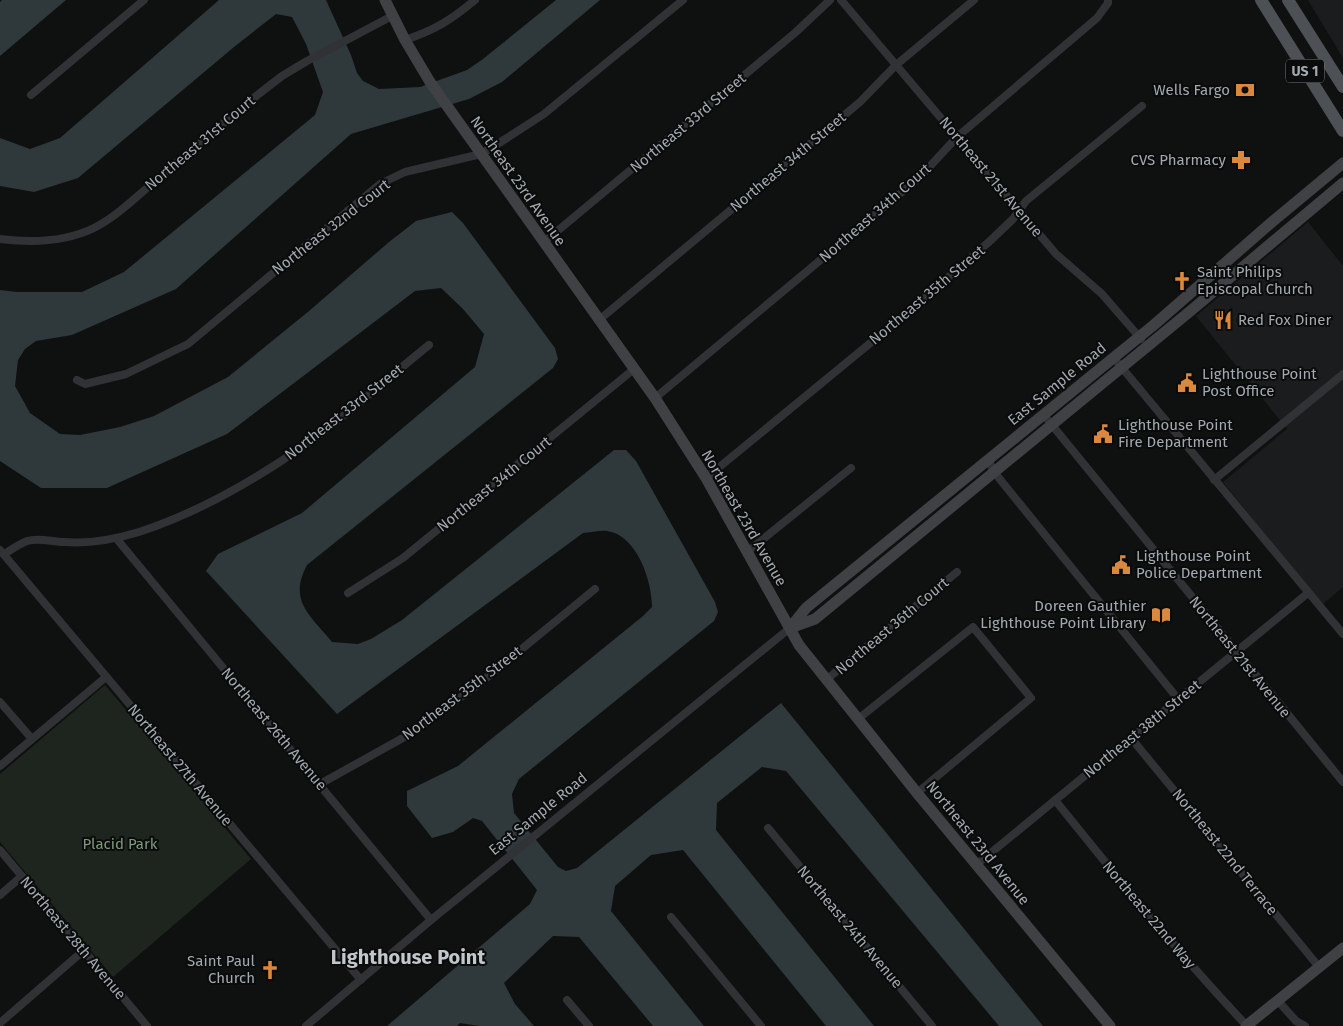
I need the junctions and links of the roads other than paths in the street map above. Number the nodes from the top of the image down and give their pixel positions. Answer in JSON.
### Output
{"nodes":[{"id":1,"x":144,"y":0,"type":"edge"},
{"id":2,"x":385,"y":0,"type":"edge"},
{"id":3,"x":475,"y":0,"type":"edge"},
{"id":4,"x":683,"y":0,"type":"edge"},
{"id":5,"x":830,"y":0,"type":"edge"},
{"id":6,"x":842,"y":0,"type":"edge"},
{"id":7,"x":974,"y":0,"type":"edge"},
{"id":8,"x":1108,"y":0,"type":"edge"},
{"id":9,"x":1260,"y":0,"type":"edge"},
{"id":10,"x":1288,"y":0,"type":"edge"},
{"id":11,"x":392,"y":16,"type":"junction"},
{"id":12,"x":405,"y":40,"type":"junction"},
{"id":13,"x":896,"y":65,"type":"junction"},
{"id":14,"x":1343,"y":87,"type":"edge"},
{"id":15,"x":31,"y":95,"type":"dead end"},
{"id":16,"x":1142,"y":106,"type":"dead end"},
{"id":17,"x":1343,"y":131,"type":"edge"},
{"id":18,"x":957,"y":137,"type":"junction"},
{"id":19,"x":481,"y":154,"type":"junction"},
{"id":20,"x":1343,"y":163,"type":"edge"},
{"id":21,"x":1343,"y":183,"type":"edge"},
{"id":22,"x":1019,"y":209,"type":"junction"},
{"id":23,"x":0,"y":239,"type":"edge"},
{"id":24,"x":543,"y":243,"type":"junction"},
{"id":25,"x":1188,"y":296,"type":"junction"},
{"id":26,"x":1188,"y":313,"type":"junction"},
{"id":27,"x":599,"y":320,"type":"junction"},
{"id":28,"x":1139,"y":336,"type":"junction"},
{"id":29,"x":429,"y":344,"type":"dead end"},
{"id":30,"x":1148,"y":346,"type":"junction"},
{"id":31,"x":1114,"y":357,"type":"junction"},
{"id":32,"x":1122,"y":367,"type":"junction"},
{"id":33,"x":634,"y":369,"type":"junction"},
{"id":34,"x":1343,"y":374,"type":"edge"},
{"id":35,"x":77,"y":380,"type":"dead end"},
{"id":36,"x":655,"y":398,"type":"junction"},
{"id":37,"x":1043,"y":414,"type":"junction"},
{"id":38,"x":1052,"y":425,"type":"junction"},
{"id":39,"x":988,"y":459,"type":"junction"},
{"id":40,"x":851,"y":468,"type":"dead end"},
{"id":41,"x":994,"y":472,"type":"junction"},
{"id":42,"x":706,"y":478,"type":"junction"},
{"id":43,"x":1214,"y":480,"type":"junction"},
{"id":44,"x":116,"y":538,"type":"junction"},
{"id":45,"x":2,"y":552,"type":"edge"},
{"id":46,"x":747,"y":552,"type":"junction"},
{"id":47,"x":853,"y":569,"type":"junction"},
{"id":48,"x":957,"y":572,"type":"dead end"},
{"id":49,"x":862,"y":580,"type":"junction"},
{"id":50,"x":595,"y":589,"type":"dead end"},
{"id":51,"x":1308,"y":592,"type":"junction"},
{"id":52,"x":348,"y":593,"type":"dead end"},
{"id":53,"x":790,"y":628,"type":"junction"},
{"id":54,"x":1343,"y":634,"type":"edge"},
{"id":55,"x":1236,"y":652,"type":"junction"},
{"id":56,"x":106,"y":677,"type":"junction"},
{"id":57,"x":826,"y":680,"type":"junction"},
{"id":58,"x":1178,"y":699,"type":"junction"},
{"id":59,"x":0,"y":702,"type":"edge"},
{"id":60,"x":858,"y":719,"type":"junction"},
{"id":61,"x":1132,"y":738,"type":"junction"},
{"id":62,"x":32,"y":739,"type":"junction"},
{"id":63,"x":0,"y":766,"type":"edge"},
{"id":64,"x":1343,"y":782,"type":"edge"},
{"id":65,"x":320,"y":784,"type":"junction"},
{"id":66,"x":917,"y":793,"type":"junction"},
{"id":67,"x":1055,"y":800,"type":"junction"},
{"id":68,"x":768,"y":828,"type":"dead end"},
{"id":69,"x":0,"y":850,"type":"edge"},
{"id":70,"x":976,"y":864,"type":"junction"},
{"id":71,"x":22,"y":876,"type":"junction"},
{"id":72,"x":0,"y":895,"type":"edge"},
{"id":73,"x":671,"y":917,"type":"dead end"},
{"id":74,"x":431,"y":920,"type":"junction"},
{"id":75,"x":1343,"y":948,"type":"edge"},
{"id":76,"x":83,"y":951,"type":"junction"},
{"id":77,"x":1320,"y":967,"type":"junction"},
{"id":78,"x":361,"y":980,"type":"junction"},
{"id":79,"x":567,"y":1000,"type":"dead end"},
{"id":80,"x":1278,"y":1001,"type":"junction"},
{"id":81,"x":0,"y":1023,"type":"edge"},
{"id":82,"x":145,"y":1025,"type":"edge"},
{"id":83,"x":306,"y":1026,"type":"edge"},
{"id":84,"x":589,"y":1026,"type":"edge"},
{"id":85,"x":761,"y":1026,"type":"edge"},
{"id":86,"x":932,"y":1026,"type":"edge"},
{"id":87,"x":1110,"y":1026,"type":"edge"},
{"id":88,"x":1247,"y":1026,"type":"edge"},
{"id":89,"x":1305,"y":1026,"type":"edge"}],
"edges":[{"from":1,"to":15,"type":"street"},
{"from":2,"to":11,"type":"street","name":"Northeast 23rd Avenue"},
{"from":3,"to":12,"type":"street"},
{"from":4,"to":19,"type":"street","name":"Northeast 32nd Court"},
{"from":5,"to":24,"type":"street","name":"Northeast 33rd Street"},
{"from":6,"to":13,"type":"street","name":"Northeast 21st Avenue"},
{"from":7,"to":13,"type":"street","name":"Northeast 34th Street"},
{"from":8,"to":18,"type":"street","name":"Northeast 34th Court"},
{"from":9,"to":17,"type":"main road","number":"US 1"},
{"from":10,"to":14,"type":"main road","number":"US 1"},
{"from":11,"to":12,"type":"street","name":"Northeast 23rd Avenue"},
{"from":11,"to":23,"type":"street","name":"Northeast 31st Court"},
{"from":12,"to":19,"type":"street","name":"Northeast 23rd Avenue"},
{"from":13,"to":18,"type":"street","name":"Northeast 21st Avenue"},
{"from":13,"to":27,"type":"street","name":"Northeast 34th Street"},
{"from":16,"to":22,"type":"street","name":"Northeast 35th Street"},
{"from":18,"to":22,"type":"street","name":"Northeast 21st Avenue"},
{"from":18,"to":36,"type":"street","name":"Northeast 34th Court"},
{"from":19,"to":24,"type":"street","name":"Northeast 23rd Avenue"},
{"from":19,"to":35,"type":"street","name":"Northeast 32nd Court"},
{"from":20,"to":25,"type":"street","name":"East Sample Road"},
{"from":21,"to":26,"type":"street","name":"East Sample Road"},
{"from":22,"to":28,"type":"street","name":"Northeast 21st Avenue"},
{"from":22,"to":42,"type":"street","name":"Northeast 35th Street"},
{"from":24,"to":27,"type":"street","name":"Northeast 23rd Avenue"},
{"from":25,"to":26,"type":"street"},
{"from":25,"to":28,"type":"street","name":"East Sample Road"},
{"from":26,"to":30,"type":"street","name":"East Sample Road"},
{"from":27,"to":33,"type":"street","name":"Northeast 23rd Avenue"},
{"from":28,"to":30,"type":"street","name":"Northeast 21st Avenue"},
{"from":28,"to":31,"type":"street","name":"East Sample Road"},
{"from":29,"to":44,"type":"street","name":"Northeast 33rd Street"},
{"from":30,"to":32,"type":"street","name":"East Sample Road"},
{"from":31,"to":32,"type":"street"},
{"from":31,"to":37,"type":"street","name":"East Sample Road"},
{"from":32,"to":38,"type":"street","name":"East Sample Road"},
{"from":32,"to":43,"type":"street"},
{"from":33,"to":36,"type":"street","name":"Northeast 23rd Avenue"},
{"from":33,"to":52,"type":"street","name":"Northeast 34th Court"},
{"from":34,"to":43,"type":"street"},
{"from":36,"to":42,"type":"street","name":"Northeast 23rd Avenue"},
{"from":37,"to":38,"type":"street","name":"Northeast 21st Avenue"},
{"from":37,"to":39,"type":"street","name":"East Sample Road"},
{"from":38,"to":41,"type":"street","name":"East Sample Road"},
{"from":38,"to":55,"type":"street","name":"Northeast 21st Avenue"},
{"from":39,"to":41,"type":"street"},
{"from":39,"to":47,"type":"street","name":"East Sample Road"},
{"from":40,"to":46,"type":"street"},
{"from":41,"to":49,"type":"street","name":"East Sample Road"},
{"from":41,"to":58,"type":"street"},
{"from":42,"to":46,"type":"street","name":"Northeast 23rd Avenue"},
{"from":43,"to":51,"type":"street"},
{"from":44,"to":45,"type":"street","name":"Northeast 33rd Street"},
{"from":44,"to":65,"type":"street","name":"Northeast 26th Avenue"},
{"from":45,"to":56,"type":"street","name":"Northeast 27th Avenue"},
{"from":46,"to":53,"type":"street","name":"Northeast 23rd Avenue"},
{"from":47,"to":49,"type":"street"},
{"from":47,"to":53,"type":"street","name":"East Sample Road"},
{"from":48,"to":57,"type":"street","name":"Northeast 36th Court"},
{"from":49,"to":53,"type":"street","name":"East Sample Road"},
{"from":50,"to":65,"type":"street","name":"Northeast 35th Street"},
{"from":51,"to":54,"type":"street"},
{"from":51,"to":55,"type":"street","name":"Northeast 38th Street"},
{"from":53,"to":57,"type":"street","name":"Northeast 23rd Avenue"},
{"from":53,"to":74,"type":"street","name":"East Sample Road"},
{"from":55,"to":58,"type":"street","name":"Northeast 38th Street"},
{"from":55,"to":64,"type":"street","name":"Northeast 21st Avenue"},
{"from":56,"to":62,"type":"street"},
{"from":56,"to":78,"type":"street","name":"Northeast 27th Avenue"},
{"from":57,"to":60,"type":"street","name":"Northeast 23rd Avenue"},
{"from":58,"to":61,"type":"street","name":"Northeast 38th Street"},
{"from":59,"to":62,"type":"street"},
{"from":60,"to":66,"type":"street","name":"Northeast 23rd Avenue"},
{"from":60,"to":66,"type":"street"},
{"from":61,"to":67,"type":"street","name":"Northeast 38th Street"},
{"from":61,"to":77,"type":"street","name":"Northeast 22nd Terrace"},
{"from":62,"to":63,"type":"street"},
{"from":65,"to":74,"type":"street","name":"Northeast 26th Avenue"},
{"from":66,"to":70,"type":"street","name":"Northeast 23rd Avenue"},
{"from":67,"to":70,"type":"street","name":"Northeast 38th Street"},
{"from":67,"to":88,"type":"street","name":"Northeast 22nd Way"},
{"from":68,"to":86,"type":"street","name":"Northeast 24th Avenue"},
{"from":69,"to":71,"type":"street","name":"Northeast 28th Avenue"},
{"from":70,"to":87,"type":"street","name":"Northeast 23rd Avenue"},
{"from":71,"to":72,"type":"street"},
{"from":71,"to":76,"type":"street","name":"Northeast 28th Avenue"},
{"from":73,"to":85,"type":"street"},
{"from":74,"to":78,"type":"street","name":"East Sample Road"},
{"from":75,"to":77,"type":"street"},
{"from":76,"to":81,"type":"street"},
{"from":76,"to":82,"type":"street","name":"Northeast 28th Avenue"},
{"from":77,"to":80,"type":"street"},
{"from":78,"to":83,"type":"street","name":"East Sample Road"},
{"from":79,"to":84,"type":"street"},
{"from":80,"to":88,"type":"street"},
{"from":80,"to":89,"type":"street"}]}
